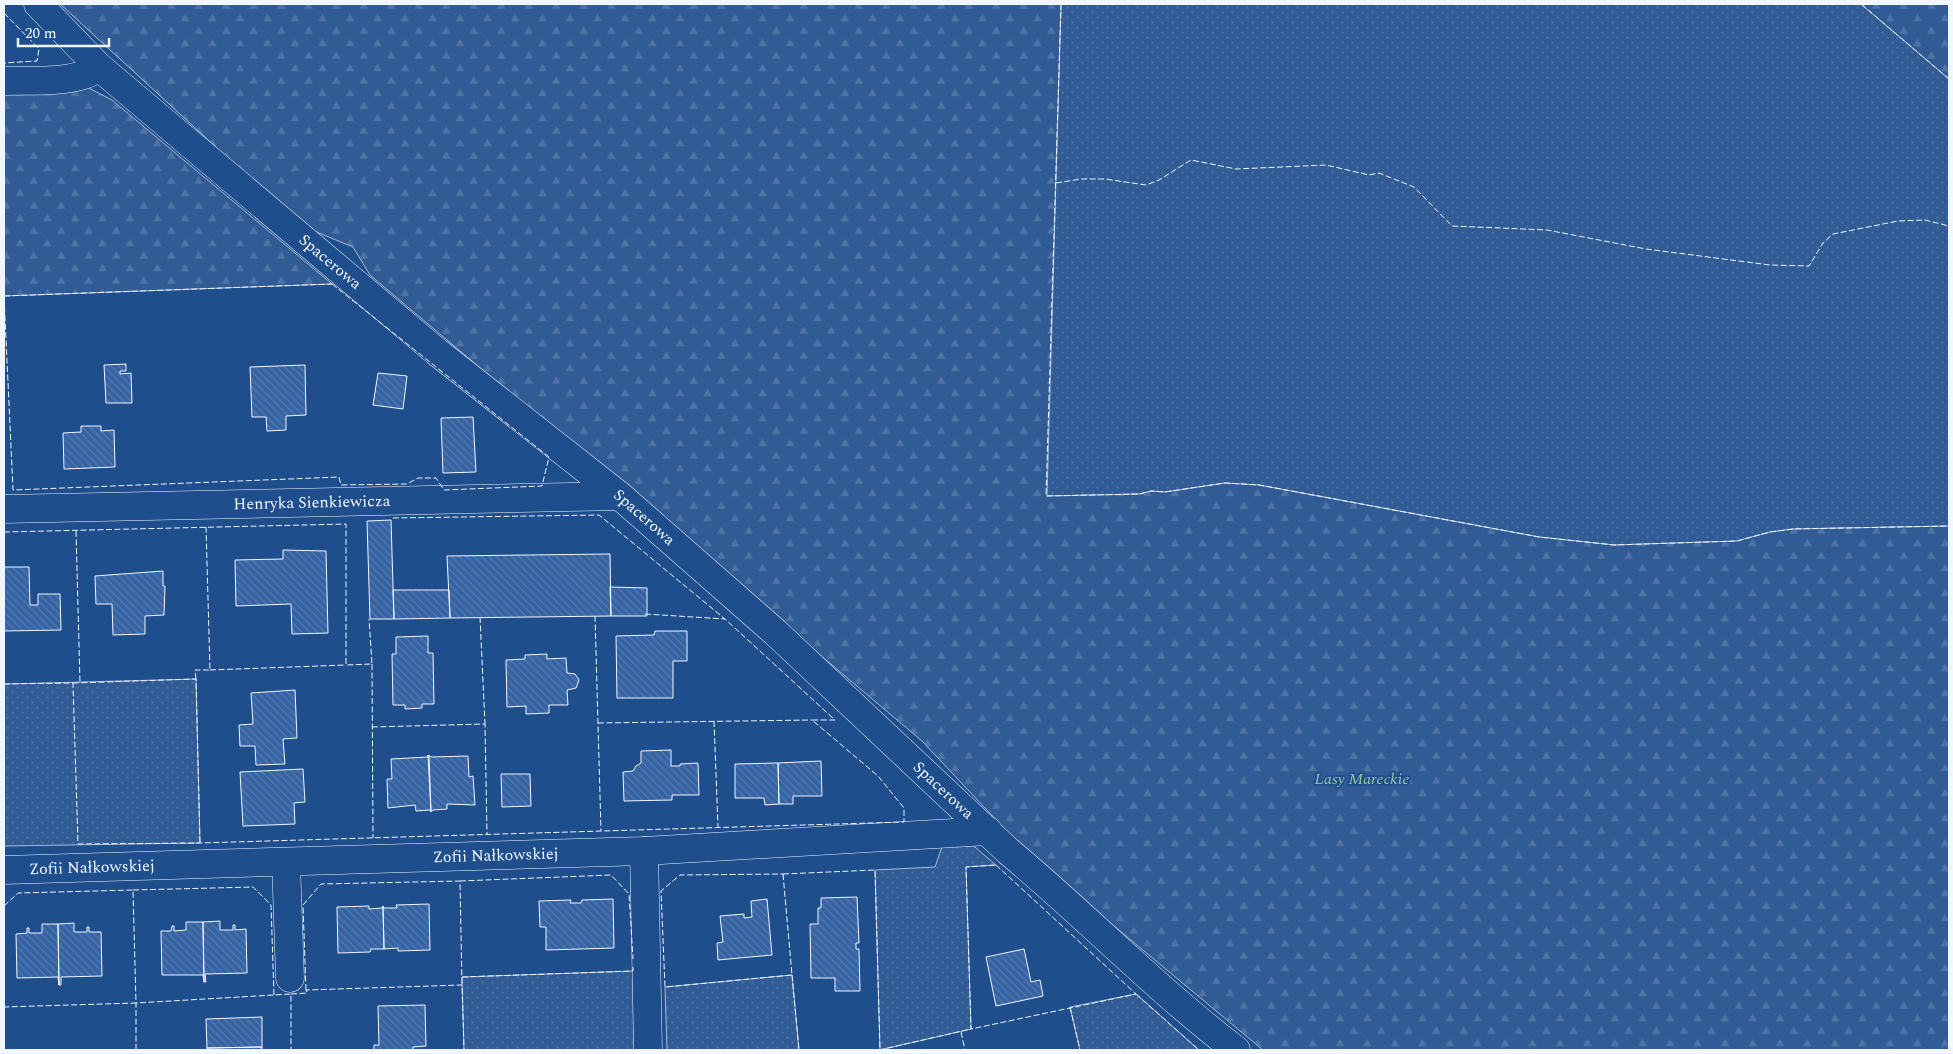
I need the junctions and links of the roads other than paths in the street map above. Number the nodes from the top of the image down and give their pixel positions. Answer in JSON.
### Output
{"nodes":[{"id":1,"x":38,"y":4,"type":"edge"},
{"id":2,"x":99,"y":66,"type":"junction"},
{"id":3,"x":4,"y":81,"type":"edge"},
{"id":4,"x":620,"y":496,"type":"junction"},
{"id":5,"x":4,"y":509,"type":"edge"},
{"id":6,"x":988,"y":831,"type":"junction"},
{"id":7,"x":644,"y":852,"type":"junction"},
{"id":8,"x":286,"y":862,"type":"junction"},
{"id":9,"x":4,"y":870,"type":"edge"},
{"id":10,"x":290,"y":978,"type":"dead end"},
{"id":11,"x":648,"y":1050,"type":"edge"},
{"id":12,"x":1236,"y":1050,"type":"edge"}],
"edges":[{"from":1,"to":2,"type":"street","name":"Spacerowa"},
{"from":2,"to":3,"type":"street"},
{"from":2,"to":4,"type":"street","name":"Spacerowa"},
{"from":4,"to":5,"type":"street","name":"Henryka Sienkiewicza"},
{"from":4,"to":6,"type":"street","name":"Spacerowa"},
{"from":6,"to":7,"type":"street","name":"Zofii Nałkowskiej"},
{"from":6,"to":12,"type":"street","name":"Spacerowa"},
{"from":7,"to":8,"type":"street","name":"Zofii Nałkowskiej"},
{"from":7,"to":11,"type":"street"},
{"from":8,"to":9,"type":"street","name":"Zofii Nałkowskiej"},
{"from":8,"to":10,"type":"street"}]}
